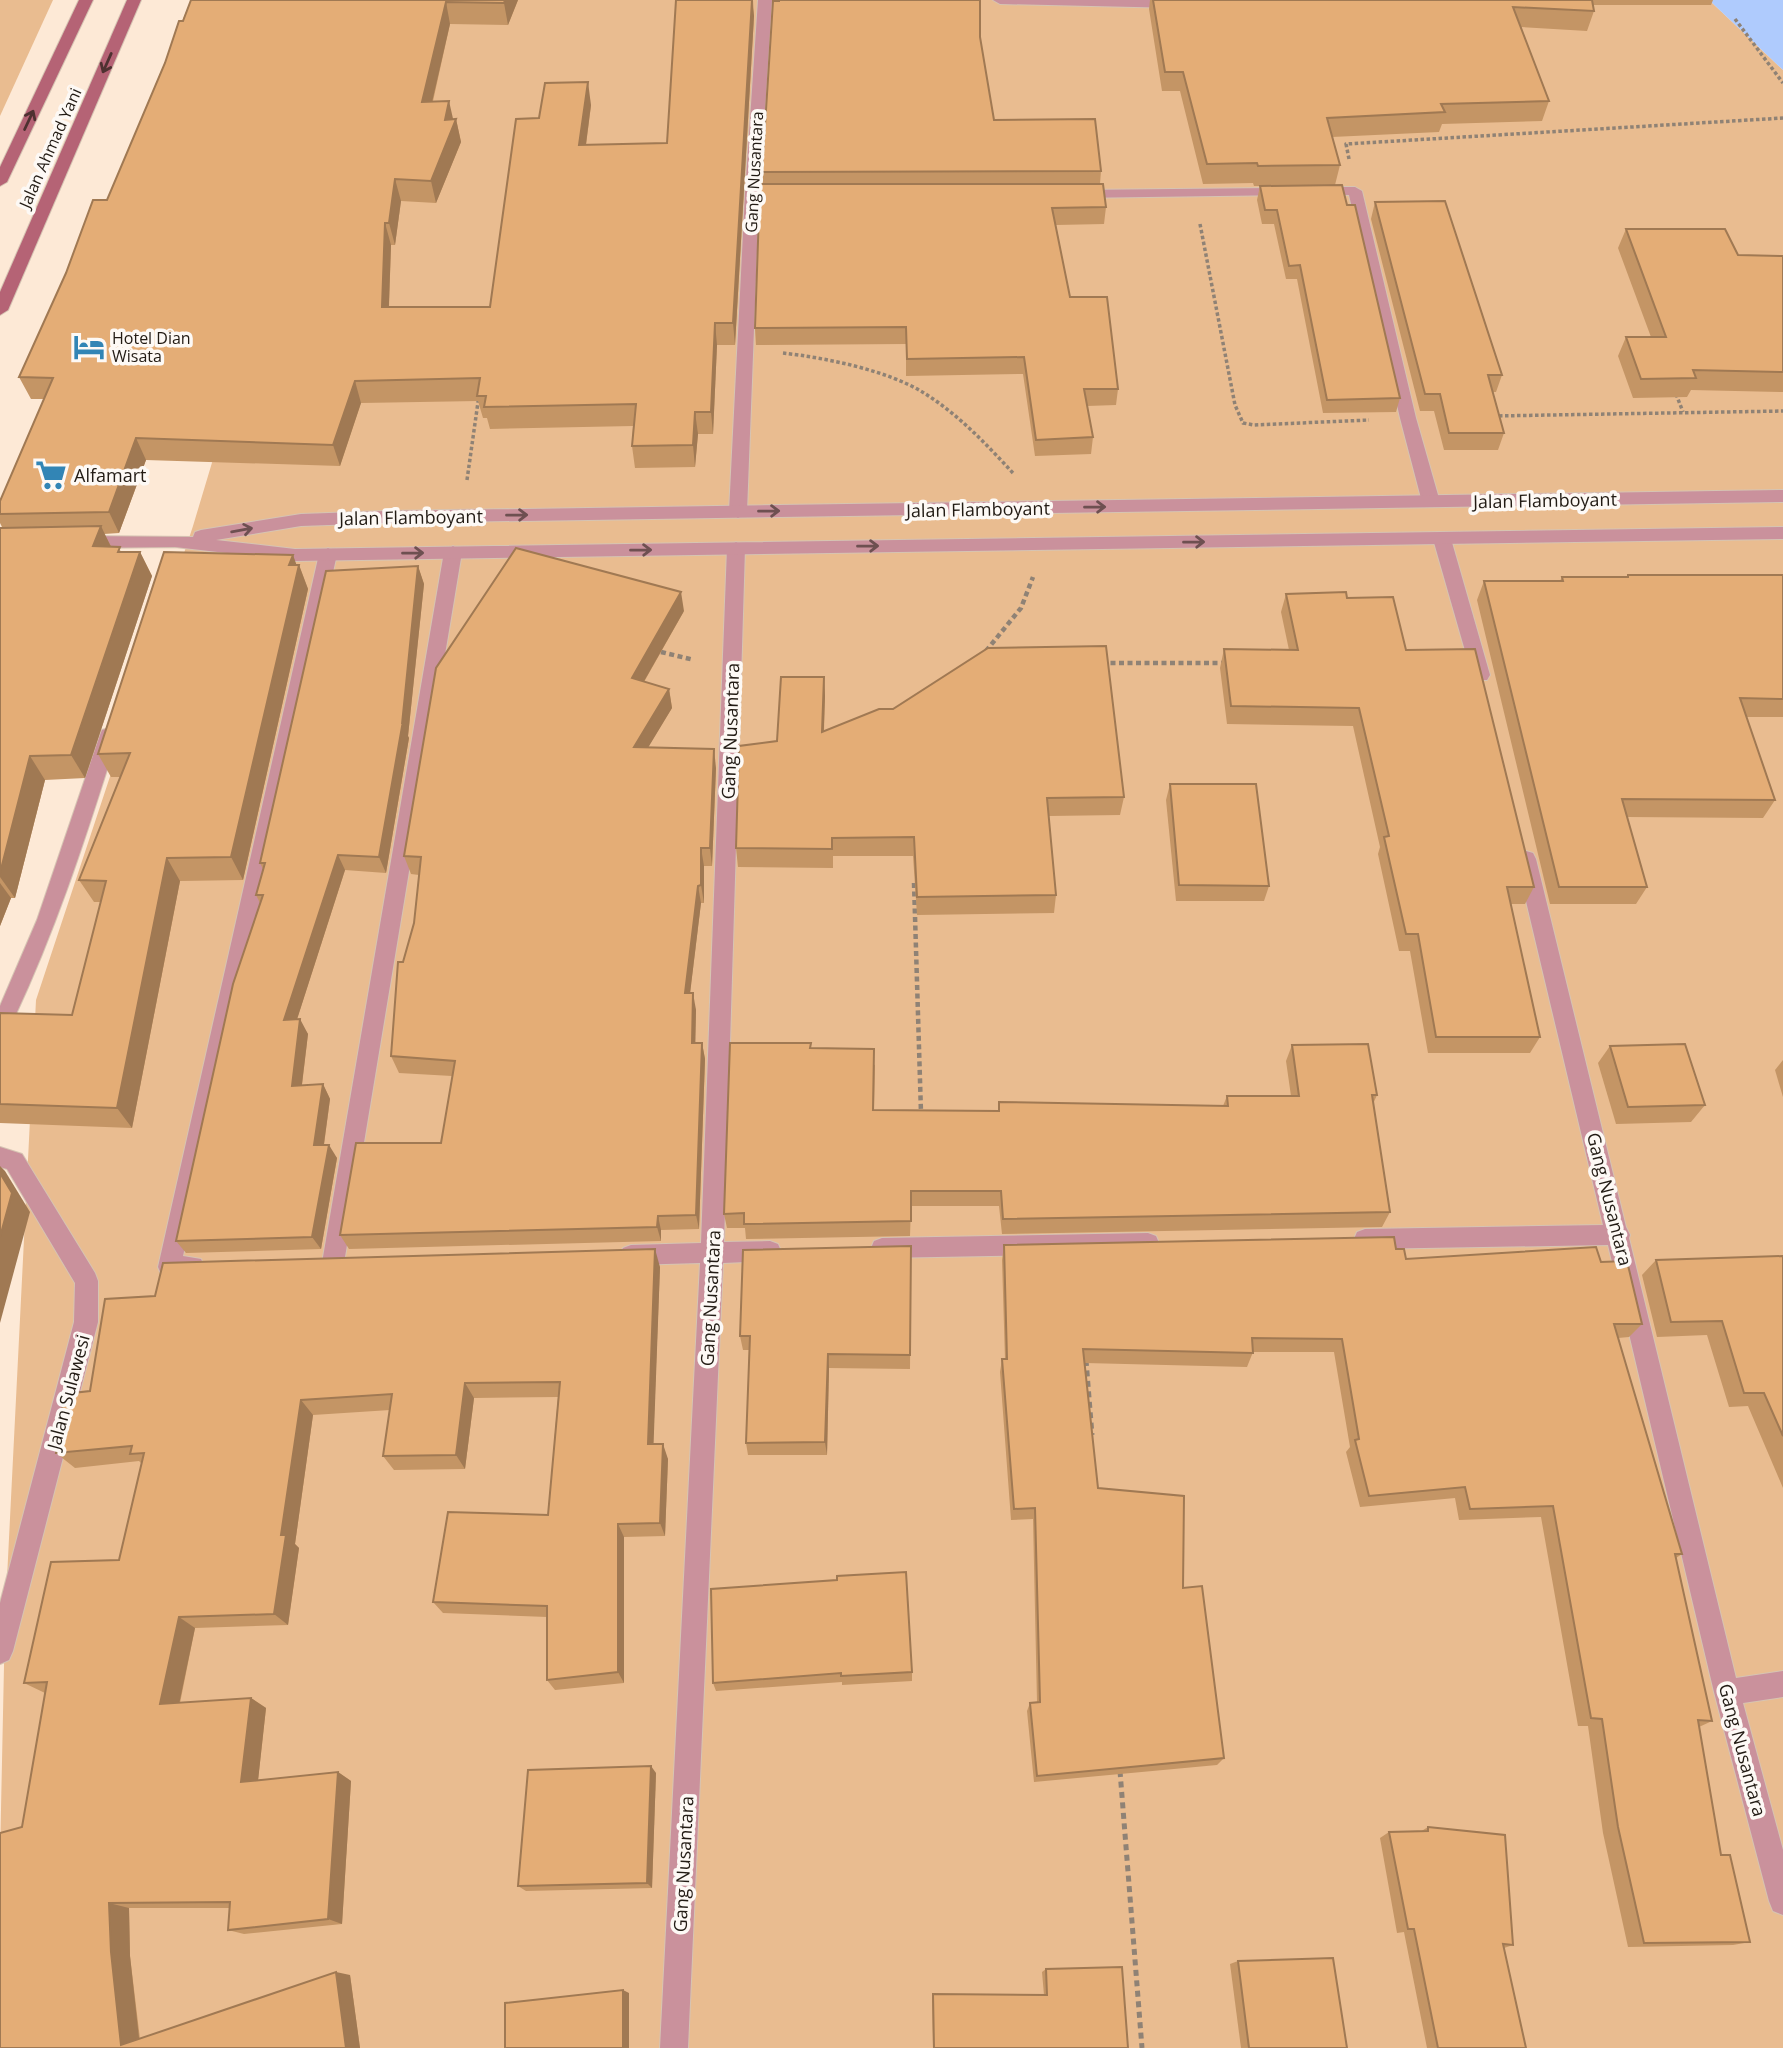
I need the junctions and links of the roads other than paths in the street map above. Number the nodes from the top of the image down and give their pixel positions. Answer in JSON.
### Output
{"nodes":[{"id":1,"x":86,"y":0,"type":"edge"},
{"id":2,"x":134,"y":0,"type":"edge"},
{"id":3,"x":765,"y":0,"type":"edge"},
{"id":4,"x":1000,"y":0,"type":"edge"},
{"id":5,"x":1186,"y":4,"type":"edge"},
{"id":6,"x":2,"y":174,"type":"edge"},
{"id":7,"x":752,"y":194,"type":"junction"},
{"id":8,"x":807,"y":194,"type":"edge"},
{"id":9,"x":1056,"y":194,"type":"edge"},
{"id":10,"x":0,"y":310,"type":"edge"},
{"id":11,"x":1783,"y":496,"type":"edge"},
{"id":12,"x":1431,"y":502,"type":"junction"},
{"id":13,"x":1153,"y":506,"type":"junction"},
{"id":14,"x":738,"y":512,"type":"junction"},
{"id":15,"x":1783,"y":533,"type":"edge"},
{"id":16,"x":382,"y":535,"type":"junction"},
{"id":17,"x":1442,"y":539,"type":"junction"},
{"id":18,"x":67,"y":543,"type":"edge"},
{"id":19,"x":1159,"y":543,"type":"junction"},
{"id":20,"x":172,"y":547,"type":"junction"},
{"id":21,"x":453,"y":552,"type":"junction"},
{"id":22,"x":328,"y":554,"type":"junction"},
{"id":23,"x":735,"y":554,"type":"junction"},
{"id":24,"x":1488,"y":702,"type":"edge"},
{"id":25,"x":114,"y":723,"type":"edge"},
{"id":26,"x":1520,"y":835,"type":"edge"},
{"id":27,"x":0,"y":1027,"type":"edge"},
{"id":28,"x":0,"y":1157,"type":"edge"},
{"id":29,"x":1619,"y":1235,"type":"junction"},
{"id":30,"x":1341,"y":1240,"type":"edge"},
{"id":31,"x":1174,"y":1242,"type":"edge"},
{"id":32,"x":859,"y":1249,"type":"edge"},
{"id":33,"x":792,"y":1250,"type":"edge"},
{"id":34,"x":712,"y":1252,"type":"junction"},
{"id":35,"x":604,"y":1255,"type":"edge"},
{"id":36,"x":360,"y":1262,"type":"edge"},
{"id":37,"x":333,"y":1263,"type":"junction"},
{"id":38,"x":306,"y":1264,"type":"edge"},
{"id":39,"x":210,"y":1266,"type":"edge"},
{"id":40,"x":0,"y":1651,"type":"edge"},
{"id":41,"x":1783,"y":1684,"type":"edge"},
{"id":42,"x":1727,"y":1692,"type":"junction"},
{"id":43,"x":1783,"y":1901,"type":"edge"},
{"id":44,"x":674,"y":2048,"type":"edge"}],
"edges":[{"from":6,"to":1,"type":"main road","name":"Jalan Ahmad Yani","one_way":true},
{"from":2,"to":10,"type":"main road","name":"Jalan Ahmad Yani","one_way":true},
{"from":3,"to":7,"type":"street","name":"Gang Nusantara"},
{"from":4,"to":5,"type":"street"},
{"from":7,"to":8,"type":"street"},
{"from":7,"to":14,"type":"street","name":"Gang Nusantara"},
{"from":9,"to":12,"type":"street"},
{"from":11,"to":12,"type":"street","name":"Jalan Flamboyant"},
{"from":12,"to":13,"type":"street","name":"Jalan Flamboyant"},
{"from":14,"to":13,"type":"street","name":"Jalan Flamboyant","one_way":true},
{"from":13,"to":19,"type":"street"},
{"from":16,"to":14,"type":"street","name":"Jalan Flamboyant","one_way":true},
{"from":14,"to":23,"type":"street","name":"Gang Nusantara"},
{"from":15,"to":17,"type":"street","name":"Jalan Flamboyant"},
{"from":20,"to":16,"type":"street","name":"Jalan Flamboyant","one_way":true},
{"from":16,"to":21,"type":"street","name":"Jalan Flamboyant","one_way":true},
{"from":16,"to":22,"type":"street","name":"Jalan Flamboyant"},
{"from":19,"to":17,"type":"street","name":"Jalan Flamboyant","one_way":true},
{"from":17,"to":24,"type":"street"},
{"from":18,"to":20,"type":"street","name":"Jalan Flamboyant"},
{"from":23,"to":19,"type":"street","name":"Jalan Flamboyant","one_way":true},
{"from":20,"to":22,"type":"street","name":"Jalan Flamboyant"},
{"from":21,"to":23,"type":"street","name":"Jalan Flamboyant","one_way":true},
{"from":21,"to":37,"type":"street"},
{"from":22,"to":39,"type":"street"},
{"from":23,"to":34,"type":"street","name":"Gang Nusantara"},
{"from":25,"to":27,"type":"street"},
{"from":26,"to":29,"type":"street","name":"Gang Nusantara"},
{"from":28,"to":40,"type":"street","name":"Jalan Sulawesi"},
{"from":29,"to":30,"type":"street"},
{"from":29,"to":42,"type":"street","name":"Gang Nusantara"},
{"from":31,"to":32,"type":"street"},
{"from":33,"to":34,"type":"street"},
{"from":34,"to":35,"type":"street"},
{"from":34,"to":44,"type":"street","name":"Gang Nusantara"},
{"from":36,"to":37,"type":"street"},
{"from":37,"to":38,"type":"street"},
{"from":41,"to":42,"type":"street"},
{"from":42,"to":43,"type":"street","name":"Gang Nusantara"}]}
